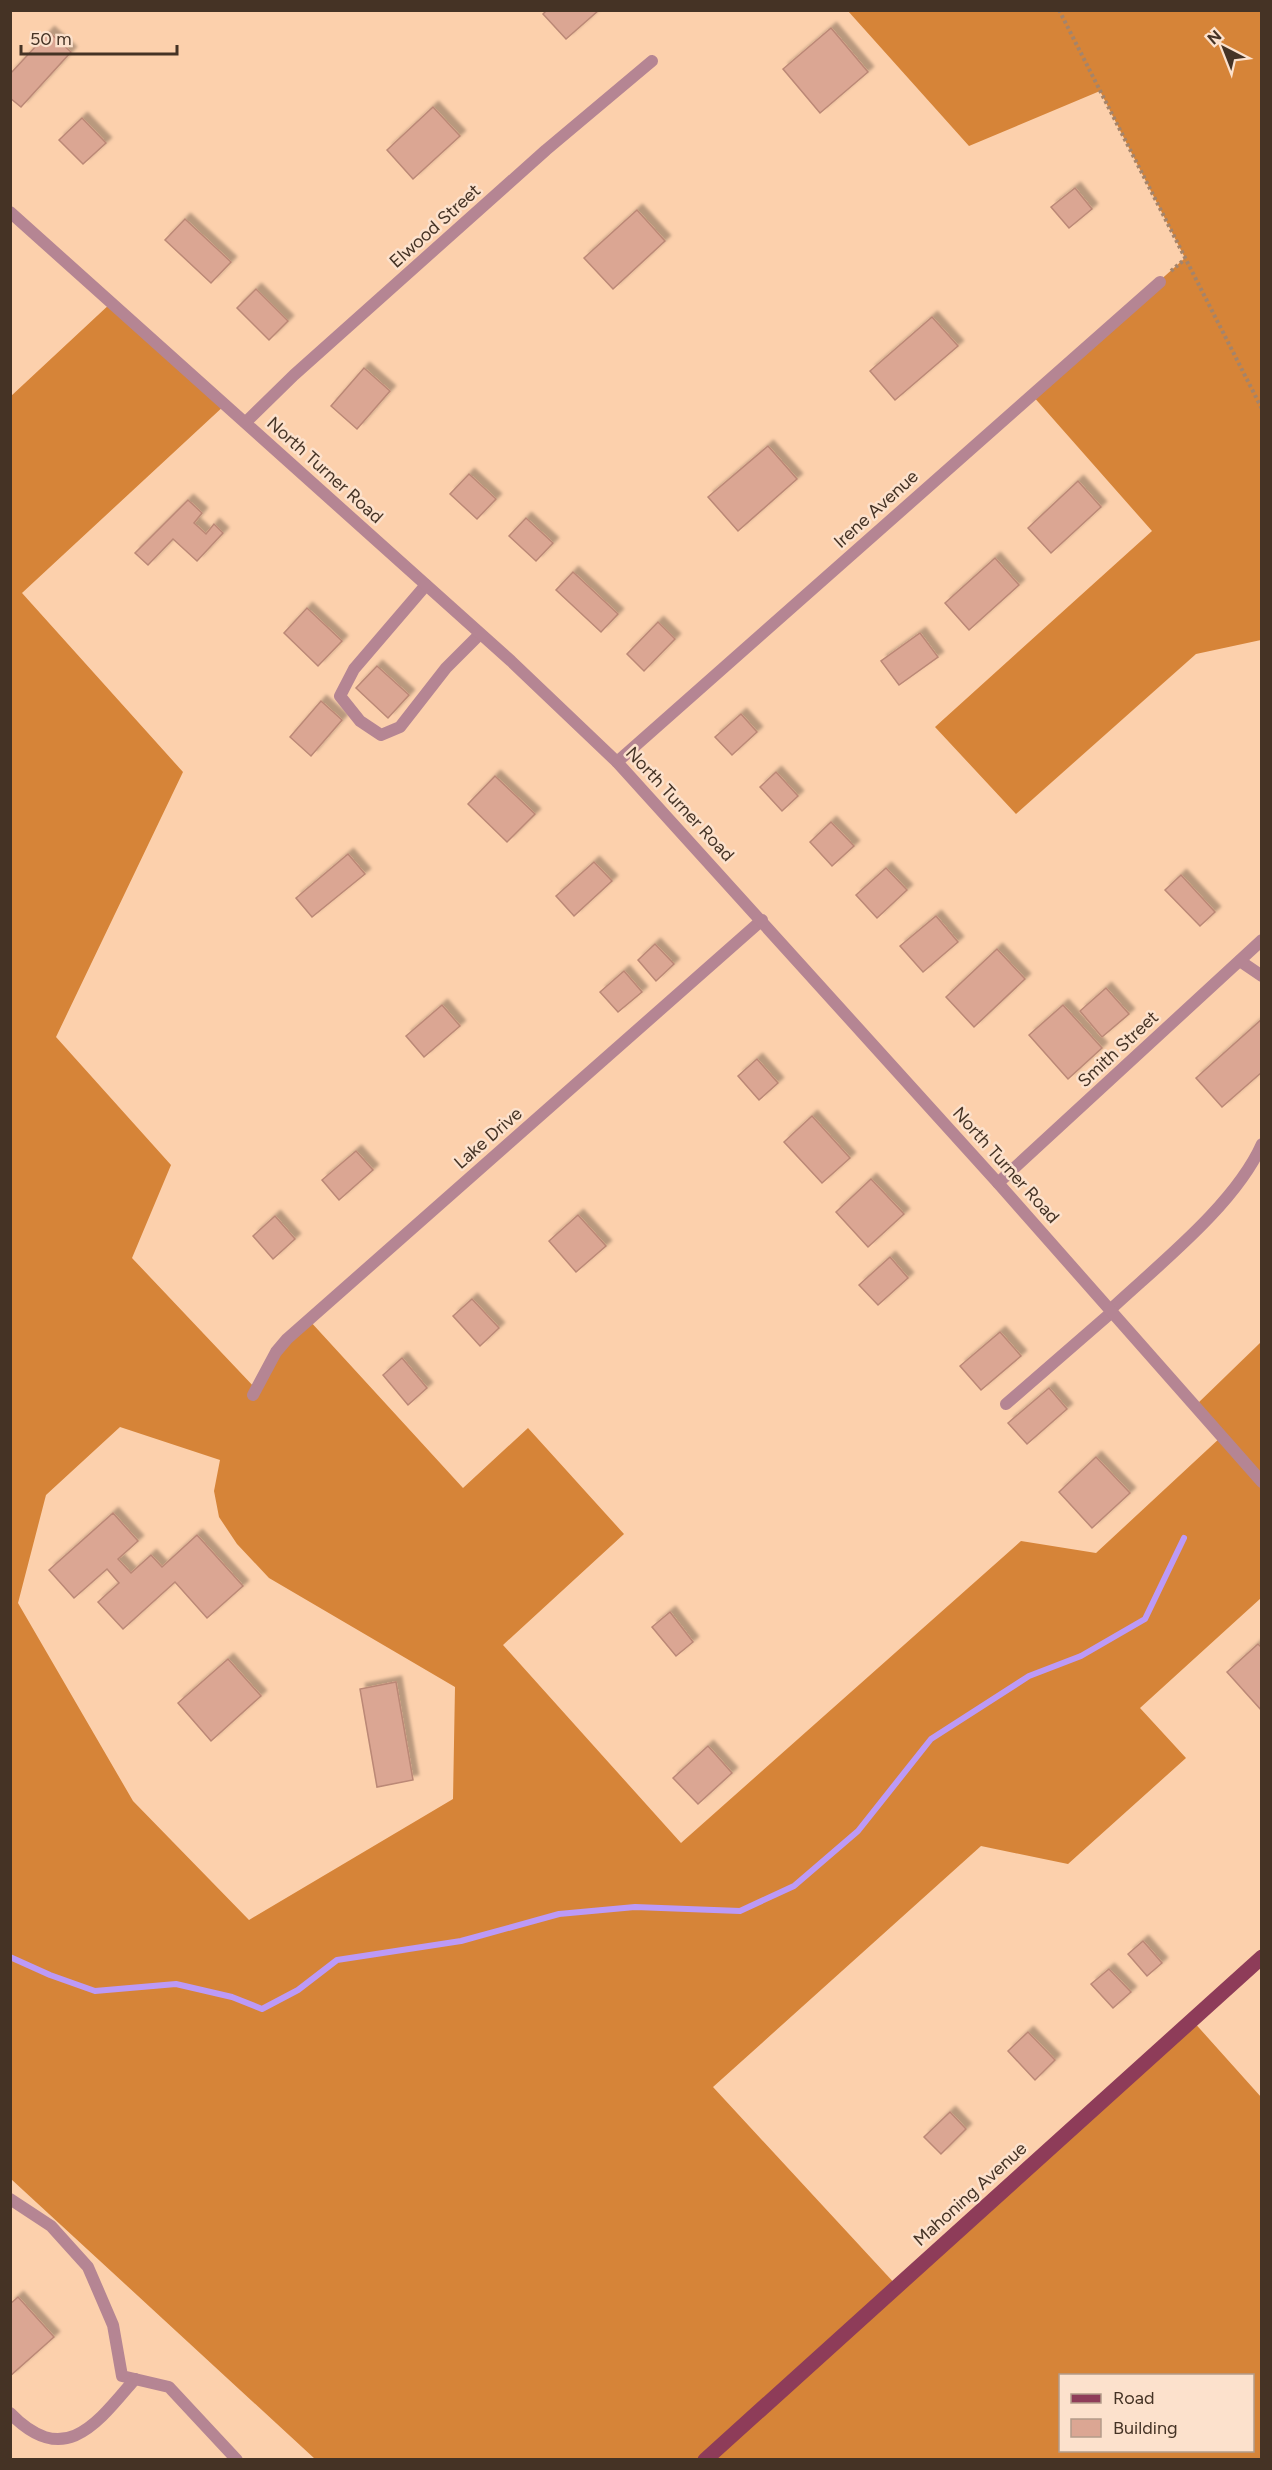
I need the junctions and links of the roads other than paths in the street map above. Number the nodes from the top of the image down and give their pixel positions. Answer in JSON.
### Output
{"nodes":[{"id":1,"x":651,"y":61,"type":"dead end"},
{"id":2,"x":10,"y":212,"type":"edge"},
{"id":3,"x":1160,"y":282,"type":"dead end"},
{"id":4,"x":246,"y":422,"type":"junction"},
{"id":5,"x":426,"y":585,"type":"junction"},
{"id":6,"x":480,"y":634,"type":"junction"},
{"id":7,"x":617,"y":762,"type":"junction"},
{"id":8,"x":762,"y":920,"type":"junction"},
{"id":9,"x":1262,"y":940,"type":"edge"},
{"id":10,"x":1240,"y":961,"type":"junction"},
{"id":11,"x":1262,"y":976,"type":"edge"},
{"id":12,"x":1262,"y":1144,"type":"edge"},
{"id":13,"x":998,"y":1184,"type":"junction"},
{"id":14,"x":1111,"y":1311,"type":"junction"},
{"id":15,"x":253,"y":1395,"type":"dead end"},
{"id":16,"x":1006,"y":1404,"type":"dead end"},
{"id":17,"x":1262,"y":1482,"type":"edge"},
{"id":18,"x":1262,"y":1957,"type":"edge"},
{"id":19,"x":10,"y":2199,"type":"edge"},
{"id":20,"x":135,"y":2379,"type":"junction"},
{"id":21,"x":10,"y":2413,"type":"edge"},
{"id":22,"x":237,"y":2460,"type":"edge"},
{"id":23,"x":705,"y":2460,"type":"edge"}],
"edges":[{"from":1,"to":4,"type":"street","name":"Elwood Street"},
{"from":2,"to":4,"type":"street","name":"North Turner Road"},
{"from":3,"to":7,"type":"street","name":"Irene Avenue"},
{"from":4,"to":5,"type":"street","name":"North Turner Road"},
{"from":5,"to":6,"type":"street","name":"North Turner Road"},
{"from":5,"to":6,"type":"street"},
{"from":6,"to":7,"type":"street","name":"North Turner Road"},
{"from":7,"to":8,"type":"street","name":"North Turner Road"},
{"from":8,"to":13,"type":"street","name":"North Turner Road"},
{"from":8,"to":15,"type":"street","name":"Lake Drive"},
{"from":9,"to":10,"type":"street","name":"Smith Street"},
{"from":10,"to":11,"type":"street"},
{"from":10,"to":13,"type":"street","name":"Smith Street"},
{"from":12,"to":14,"type":"street"},
{"from":13,"to":14,"type":"street","name":"North Turner Road"},
{"from":14,"to":16,"type":"street"},
{"from":14,"to":17,"type":"street","name":"North Turner Road"},
{"from":18,"to":23,"type":"main road","name":"Mahoning Avenue"},
{"from":19,"to":20,"type":"street"},
{"from":20,"to":21,"type":"street"},
{"from":20,"to":22,"type":"street"}]}
